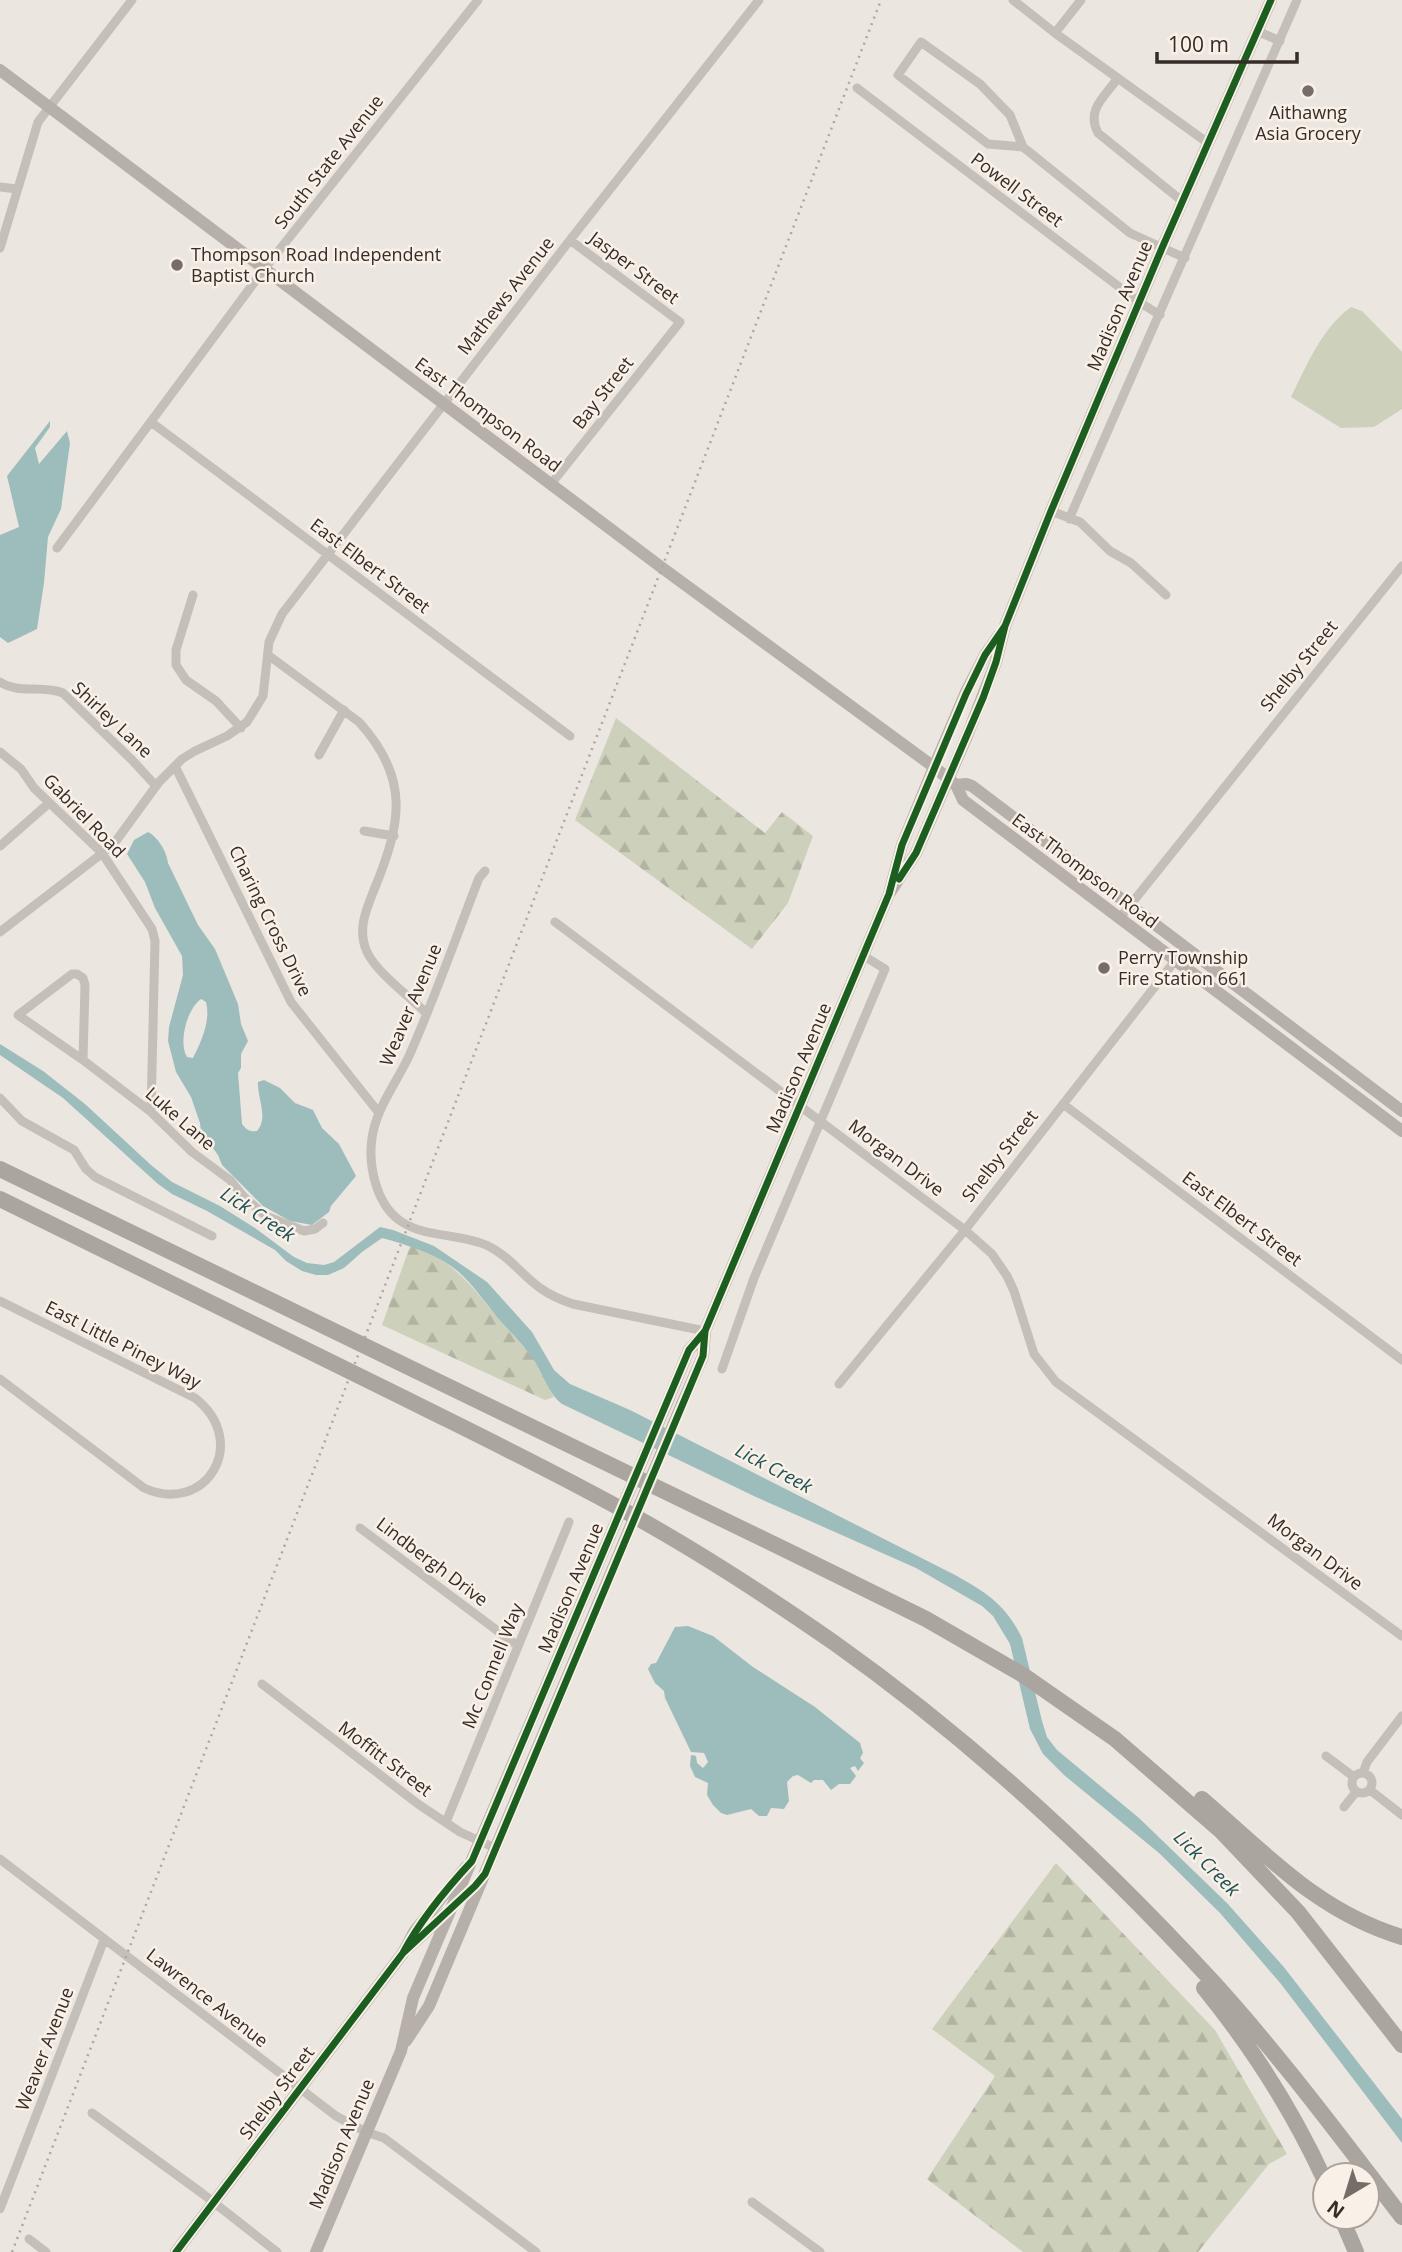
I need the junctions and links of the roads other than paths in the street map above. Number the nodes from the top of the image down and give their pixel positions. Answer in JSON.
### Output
{"nodes":[{"id":1,"x":132,"y":0,"type":"edge"},
{"id":2,"x":478,"y":0,"type":"edge"},
{"id":3,"x":759,"y":0,"type":"edge"},
{"id":4,"x":1013,"y":0,"type":"edge"},
{"id":5,"x":1081,"y":0,"type":"edge"},
{"id":6,"x":1270,"y":0,"type":"edge"},
{"id":7,"x":1297,"y":0,"type":"edge"},
{"id":8,"x":1257,"y":31,"type":"junction"},
{"id":9,"x":1055,"y":33,"type":"junction"},
{"id":10,"x":1280,"y":41,"type":"junction"},
{"id":11,"x":0,"y":70,"type":"edge"},
{"id":12,"x":1118,"y":78,"type":"junction"},
{"id":13,"x":857,"y":88,"type":"dead end"},
{"id":14,"x":48,"y":106,"type":"junction"},
{"id":15,"x":1208,"y":143,"type":"junction"},
{"id":16,"x":1023,"y":147,"type":"junction"},
{"id":17,"x":0,"y":187,"type":"edge"},
{"id":18,"x":17,"y":189,"type":"junction"},
{"id":19,"x":1182,"y":201,"type":"junction"},
{"id":20,"x":570,"y":240,"type":"junction"},
{"id":21,"x":0,"y":247,"type":"edge"},
{"id":22,"x":1162,"y":248,"type":"junction"},
{"id":23,"x":1185,"y":258,"type":"junction"},
{"id":24,"x":265,"y":268,"type":"junction"},
{"id":25,"x":1139,"y":302,"type":"junction"},
{"id":26,"x":1160,"y":315,"type":"junction"},
{"id":27,"x":680,"y":322,"type":"joint"},
{"id":28,"x":443,"y":403,"type":"junction"},
{"id":29,"x":151,"y":422,"type":"junction"},
{"id":30,"x":551,"y":484,"type":"junction"},
{"id":31,"x":1051,"y":511,"type":"junction"},
{"id":32,"x":1069,"y":519,"type":"junction"},
{"id":33,"x":57,"y":548,"type":"dead end"},
{"id":34,"x":328,"y":555,"type":"junction"},
{"id":35,"x":1402,"y":566,"type":"edge"},
{"id":36,"x":193,"y":595,"type":"dead end"},
{"id":37,"x":1166,"y":595,"type":"dead end"},
{"id":38,"x":1005,"y":626,"type":"junction"},
{"id":39,"x":268,"y":655,"type":"junction"},
{"id":40,"x":0,"y":682,"type":"edge"},
{"id":41,"x":344,"y":710,"type":"junction"},
{"id":42,"x":241,"y":728,"type":"junction"},
{"id":43,"x":570,"y":736,"type":"dead end"},
{"id":44,"x":0,"y":752,"type":"edge"},
{"id":45,"x":319,"y":755,"type":"dead end"},
{"id":46,"x":175,"y":766,"type":"junction"},
{"id":47,"x":934,"y":767,"type":"junction"},
{"id":48,"x":952,"y":781,"type":"junction"},
{"id":49,"x":156,"y":786,"type":"junction"},
{"id":50,"x":49,"y":803,"type":"junction"},
{"id":51,"x":365,"y":831,"type":"dead end"},
{"id":52,"x":394,"y":836,"type":"junction"},
{"id":53,"x":0,"y":846,"type":"edge"},
{"id":54,"x":102,"y":853,"type":"junction"},
{"id":55,"x":485,"y":871,"type":"dead end"},
{"id":56,"x":889,"y":894,"type":"junction"},
{"id":57,"x":1130,"y":905,"type":"junction"},
{"id":58,"x":1119,"y":919,"type":"junction"},
{"id":59,"x":555,"y":922,"type":"dead end"},
{"id":60,"x":0,"y":932,"type":"edge"},
{"id":61,"x":1185,"y":948,"type":"junction"},
{"id":62,"x":864,"y":956,"type":"junction"},
{"id":63,"x":1175,"y":961,"type":"junction"},
{"id":64,"x":426,"y":1013,"type":"junction"},
{"id":65,"x":83,"y":1060,"type":"junction"},
{"id":66,"x":0,"y":1098,"type":"edge"},
{"id":67,"x":1063,"y":1104,"type":"junction"},
{"id":68,"x":800,"y":1106,"type":"junction"},
{"id":69,"x":1402,"y":1111,"type":"edge"},
{"id":70,"x":151,"y":1112,"type":"junction"},
{"id":71,"x":379,"y":1113,"type":"junction"},
{"id":72,"x":821,"y":1121,"type":"junction"},
{"id":73,"x":1402,"y":1131,"type":"edge"},
{"id":74,"x":0,"y":1169,"type":"edge"},
{"id":75,"x":0,"y":1199,"type":"edge"},
{"id":76,"x":323,"y":1223,"type":"dead end"},
{"id":77,"x":965,"y":1230,"type":"junction"},
{"id":78,"x":212,"y":1236,"type":"dead end"},
{"id":79,"x":0,"y":1301,"type":"edge"},
{"id":80,"x":705,"y":1331,"type":"junction"},
{"id":81,"x":1402,"y":1360,"type":"edge"},
{"id":82,"x":722,"y":1369,"type":"dead end"},
{"id":83,"x":0,"y":1379,"type":"edge"},
{"id":84,"x":839,"y":1384,"type":"dead end"},
{"id":85,"x":569,"y":1522,"type":"dead end"},
{"id":86,"x":360,"y":1528,"type":"dead end"},
{"id":87,"x":1402,"y":1636,"type":"edge"},
{"id":88,"x":518,"y":1646,"type":"junction"},
{"id":89,"x":262,"y":1685,"type":"dead end"},
{"id":90,"x":1402,"y":1716,"type":"edge"},
{"id":91,"x":1115,"y":1739,"type":"junction"},
{"id":92,"x":1326,"y":1756,"type":"dead end"},
{"id":93,"x":1358,"y":1775,"type":"junction"},
{"id":94,"x":1370,"y":1790,"type":"junction"},
{"id":95,"x":1356,"y":1792,"type":"junction"},
{"id":96,"x":1344,"y":1807,"type":"dead end"},
{"id":97,"x":1402,"y":1815,"type":"edge"},
{"id":98,"x":446,"y":1822,"type":"junction"},
{"id":99,"x":481,"y":1843,"type":"junction"},
{"id":100,"x":495,"y":1848,"type":"junction"},
{"id":101,"x":0,"y":1859,"type":"edge"},
{"id":102,"x":472,"y":1861,"type":"junction"},
{"id":103,"x":485,"y":1874,"type":"junction"},
{"id":104,"x":453,"y":1906,"type":"junction"},
{"id":105,"x":1402,"y":1937,"type":"edge"},
{"id":106,"x":104,"y":1940,"type":"junction"},
{"id":107,"x":1174,"y":1942,"type":"junction"},
{"id":108,"x":403,"y":1953,"type":"junction"},
{"id":109,"x":430,"y":1958,"type":"junction"},
{"id":110,"x":1350,"y":1979,"type":"junction"},
{"id":111,"x":1402,"y":2045,"type":"edge"},
{"id":112,"x":401,"y":2050,"type":"junction"},
{"id":113,"x":1402,"y":2060,"type":"edge"},
{"id":114,"x":300,"y":2089,"type":"junction"},
{"id":115,"x":92,"y":2113,"type":"dead end"},
{"id":116,"x":366,"y":2132,"type":"junction"},
{"id":117,"x":1316,"y":2161,"type":"edge"},
{"id":118,"x":214,"y":2202,"type":"junction"},
{"id":119,"x":752,"y":2202,"type":"dead end"},
{"id":120,"x":0,"y":2209,"type":"edge"},
{"id":121,"x":1402,"y":2217,"type":"edge"},
{"id":122,"x":1347,"y":2231,"type":"edge"},
{"id":123,"x":29,"y":2239,"type":"dead end"},
{"id":124,"x":46,"y":2252,"type":"edge"},
{"id":125,"x":176,"y":2252,"type":"edge"},
{"id":126,"x":277,"y":2252,"type":"edge"},
{"id":127,"x":316,"y":2252,"type":"edge"},
{"id":128,"x":536,"y":2252,"type":"edge"},
{"id":129,"x":820,"y":2252,"type":"edge"},
{"id":130,"x":1356,"y":2252,"type":"edge"}],
"edges":[{"from":1,"to":14,"type":"street"},
{"from":2,"to":24,"type":"street","name":"South State Avenue"},
{"from":3,"to":20,"type":"street","name":"Mathews Avenue"},
{"from":4,"to":9,"type":"street"},
{"from":5,"to":9,"type":"street"},
{"from":6,"to":8,"type":"main road","name":"Madison Avenue"},
{"from":7,"to":10,"type":"street"},
{"from":8,"to":10,"type":"street"},
{"from":8,"to":15,"type":"main road","name":"Madison Avenue"},
{"from":9,"to":12,"type":"street"},
{"from":10,"to":23,"type":"street"},
{"from":11,"to":14,"type":"main road","name":"East Thompson Road"},
{"from":12,"to":15,"type":"street"},
{"from":12,"to":19,"type":"street"},
{"from":13,"to":25,"type":"street","name":"Powell Street"},
{"from":14,"to":18,"type":"street"},
{"from":14,"to":24,"type":"main road","name":"East Thompson Road"},
{"from":15,"to":19,"type":"main road","name":"Madison Avenue"},
{"from":16,"to":16,"type":"street"},
{"from":16,"to":22,"type":"street"},
{"from":17,"to":18,"type":"street"},
{"from":18,"to":21,"type":"street"},
{"from":19,"to":22,"type":"main road","name":"Madison Avenue"},
{"from":20,"to":27,"type":"street","name":"Jasper Street"},
{"from":20,"to":28,"type":"street","name":"Mathews Avenue"},
{"from":22,"to":23,"type":"street"},
{"from":22,"to":25,"type":"main road","name":"Madison Avenue"},
{"from":23,"to":26,"type":"street"},
{"from":24,"to":28,"type":"main road","name":"East Thompson Road"},
{"from":24,"to":29,"type":"street","name":"South State Avenue"},
{"from":25,"to":26,"type":"street","name":"Powell Street"},
{"from":25,"to":31,"type":"main road","name":"Madison Avenue"},
{"from":26,"to":32,"type":"street"},
{"from":27,"to":30,"type":"street","name":"Bay Street"},
{"from":28,"to":30,"type":"main road","name":"East Thompson Road"},
{"from":28,"to":34,"type":"street","name":"Mathews Avenue"},
{"from":29,"to":33,"type":"street","name":"South State Avenue"},
{"from":29,"to":34,"type":"street","name":"East Elbert Street"},
{"from":30,"to":47,"type":"main road","name":"East Thompson Road"},
{"from":31,"to":32,"type":"street"},
{"from":31,"to":38,"type":"main road","name":"Madison Avenue"},
{"from":32,"to":37,"type":"street"},
{"from":34,"to":39,"type":"street","name":"Mathews Avenue"},
{"from":34,"to":43,"type":"street","name":"East Elbert Street"},
{"from":35,"to":57,"type":"street","name":"Shelby Street"},
{"from":36,"to":42,"type":"street"},
{"from":38,"to":47,"type":"main road","name":"Madison Avenue"},
{"from":38,"to":48,"type":"main road","name":"Madison Avenue"},
{"from":39,"to":41,"type":"street"},
{"from":39,"to":42,"type":"street","name":"Mathews Avenue"},
{"from":40,"to":49,"type":"street","name":"Shirley Lane"},
{"from":41,"to":45,"type":"street"},
{"from":41,"to":52,"type":"street"},
{"from":42,"to":46,"type":"street"},
{"from":44,"to":50,"type":"street","name":"Gabriel Road"},
{"from":46,"to":49,"type":"street"},
{"from":46,"to":71,"type":"street","name":"Charing Cross Drive"},
{"from":47,"to":48,"type":"main road","name":"East Thompson Road"},
{"from":47,"to":56,"type":"main road","name":"Madison Avenue"},
{"from":48,"to":56,"type":"main road","name":"Madison Avenue"},
{"from":48,"to":57,"type":"main road","name":"East Thompson Road"},
{"from":48,"to":58,"type":"main road","name":"East Thompson Road"},
{"from":49,"to":54,"type":"street"},
{"from":50,"to":53,"type":"street"},
{"from":50,"to":54,"type":"street","name":"Gabriel Road"},
{"from":51,"to":52,"type":"street"},
{"from":52,"to":64,"type":"street"},
{"from":54,"to":60,"type":"street"},
{"from":54,"to":70,"type":"street","name":"Gabriel Road"},
{"from":55,"to":64,"type":"street","name":"Weaver Avenue"},
{"from":56,"to":62,"type":"main road","name":"Madison Avenue"},
{"from":57,"to":58,"type":"street","name":"Shelby Street"},
{"from":57,"to":61,"type":"main road","name":"East Thompson Road"},
{"from":58,"to":63,"type":"main road","name":"East Thompson Road"},
{"from":59,"to":68,"type":"street","name":"Morgan Drive"},
{"from":61,"to":63,"type":"street","name":"Shelby Street"},
{"from":61,"to":69,"type":"main road","name":"East Thompson Road"},
{"from":62,"to":68,"type":"main road","name":"Madison Avenue"},
{"from":62,"to":72,"type":"street"},
{"from":63,"to":67,"type":"street","name":"Shelby Street"},
{"from":63,"to":73,"type":"main road","name":"East Thompson Road"},
{"from":64,"to":71,"type":"street","name":"Weaver Avenue"},
{"from":65,"to":65,"type":"street","name":"Luke Lane"},
{"from":65,"to":70,"type":"street","name":"Luke Lane"},
{"from":66,"to":78,"type":"street"},
{"from":67,"to":77,"type":"street","name":"Shelby Street"},
{"from":67,"to":81,"type":"street","name":"East Elbert Street"},
{"from":68,"to":72,"type":"street","name":"Morgan Drive"},
{"from":68,"to":80,"type":"main road","name":"Madison Avenue"},
{"from":70,"to":76,"type":"street","name":"Luke Lane"},
{"from":71,"to":80,"type":"street","name":"Weaver Avenue"},
{"from":72,"to":77,"type":"street","name":"Morgan Drive"},
{"from":72,"to":82,"type":"street"},
{"from":74,"to":91,"type":"highway"},
{"from":75,"to":107,"type":"highway"},
{"from":77,"to":84,"type":"street","name":"Shelby Street"},
{"from":77,"to":87,"type":"street","name":"Morgan Drive"},
{"from":79,"to":83,"type":"street","name":"East Little Piney Way"},
{"from":80,"to":99,"type":"main road","name":"Madison Avenue","bridge":true},
{"from":80,"to":100,"type":"main road","name":"Madison Avenue","bridge":true},
{"from":85,"to":88,"type":"street","name":"Mc Connell Way"},
{"from":86,"to":88,"type":"street","name":"Lindbergh Drive"},
{"from":88,"to":98,"type":"street","name":"Mc Connell Way"},
{"from":89,"to":98,"type":"street","name":"Moffitt Street"},
{"from":90,"to":93,"type":"street"},
{"from":91,"to":105,"type":"highway"},
{"from":91,"to":110,"type":"highway"},
{"from":92,"to":93,"type":"street"},
{"from":93,"to":94,"type":"street"},
{"from":93,"to":95,"type":"street"},
{"from":94,"to":95,"type":"street"},
{"from":94,"to":97,"type":"street"},
{"from":95,"to":96,"type":"street"},
{"from":98,"to":99,"type":"street","name":"Moffitt Street"},
{"from":99,"to":100,"type":"street","name":"Moffitt Street"},
{"from":99,"to":102,"type":"main road","name":"Madison Avenue"},
{"from":100,"to":103,"type":"main road","name":"Madison Avenue"},
{"from":101,"to":106,"type":"street","name":"Lawrence Avenue"},
{"from":102,"to":104,"type":"main road","name":"Madison Avenue"},
{"from":102,"to":108,"type":"main road","name":"Shelby Street"},
{"from":103,"to":104,"type":"main road","name":"Shelby Street"},
{"from":103,"to":112,"type":"main road","name":"Madison Avenue"},
{"from":104,"to":108,"type":"main road","name":"Shelby Street"},
{"from":104,"to":109,"type":"main road","name":"Madison Avenue"},
{"from":106,"to":114,"type":"street","name":"Lawrence Avenue"},
{"from":106,"to":120,"type":"street","name":"Weaver Avenue"},
{"from":107,"to":117,"type":"highway"},
{"from":107,"to":121,"type":"highway"},
{"from":108,"to":109,"type":"main road"},
{"from":108,"to":114,"type":"main road","name":"Shelby Street"},
{"from":109,"to":112,"type":"main road","name":"Madison Avenue"},
{"from":110,"to":111,"type":"highway"},
{"from":110,"to":113,"type":"highway"},
{"from":112,"to":116,"type":"main road","name":"Madison Avenue"},
{"from":114,"to":116,"type":"street","name":"Lawrence Avenue"},
{"from":114,"to":118,"type":"main road","name":"Shelby Street"},
{"from":115,"to":118,"type":"street"},
{"from":116,"to":127,"type":"main road","name":"Madison Avenue"},
{"from":116,"to":128,"type":"street","name":"Lawrence Avenue"},
{"from":118,"to":125,"type":"main road","name":"Shelby Street"},
{"from":118,"to":126,"type":"street"},
{"from":119,"to":129,"type":"street"},
{"from":122,"to":130,"type":"highway"},
{"from":123,"to":124,"type":"street"}]}
